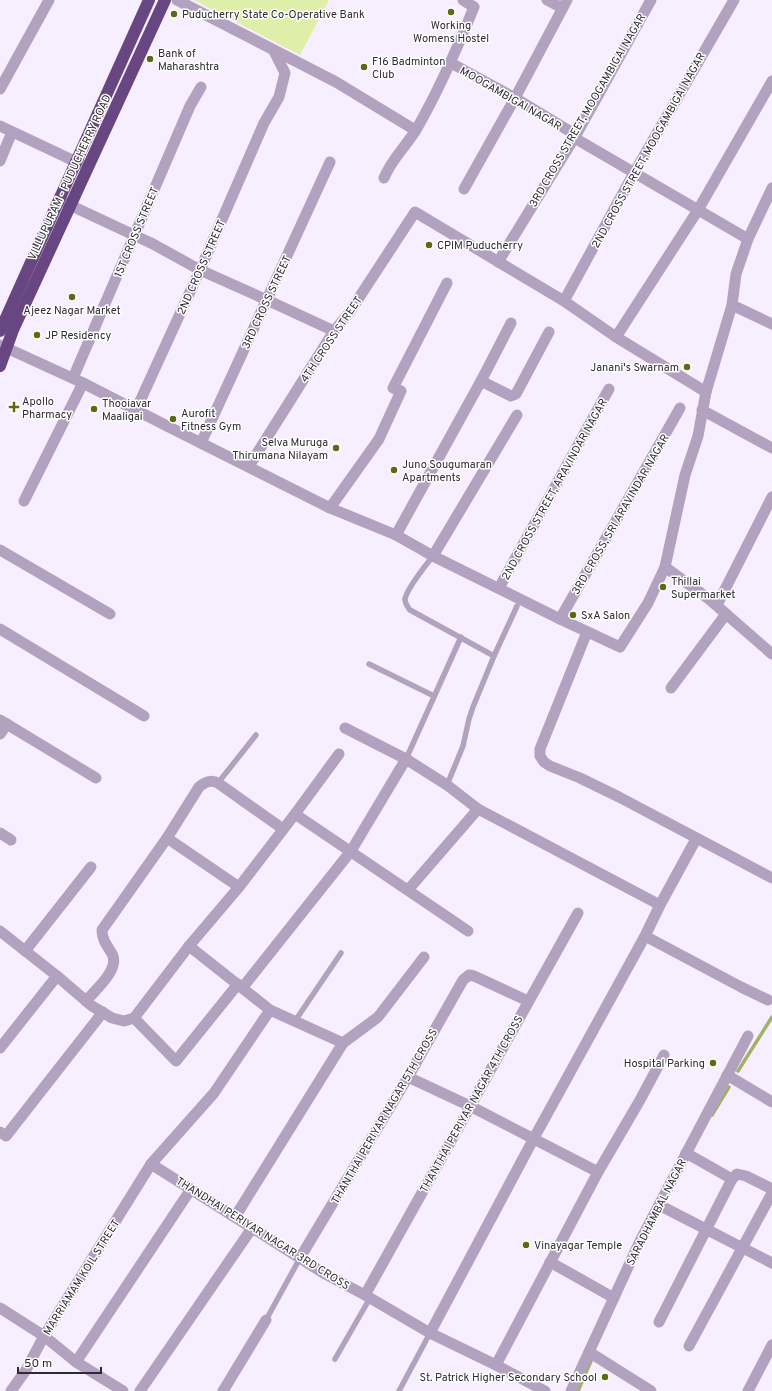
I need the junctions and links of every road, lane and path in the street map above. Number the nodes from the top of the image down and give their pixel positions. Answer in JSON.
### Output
{"nodes":[{"id":1,"x":48,"y":0,"type":"edge"},
{"id":2,"x":149,"y":0,"type":"edge"},
{"id":3,"x":165,"y":0,"type":"edge"},
{"id":4,"x":177,"y":0,"type":"edge"},
{"id":5,"x":463,"y":0,"type":"edge"},
{"id":6,"x":547,"y":0,"type":"edge"},
{"id":7,"x":651,"y":0,"type":"edge"},
{"id":8,"x":734,"y":0,"type":"edge"},
{"id":9,"x":476,"y":4,"type":"edge"},
{"id":10,"x":564,"y":4,"type":"edge"},
{"id":11,"x":274,"y":51,"type":"junction"},
{"id":12,"x":451,"y":63,"type":"junction"},
{"id":13,"x":772,"y":81,"type":"edge"},
{"id":14,"x":201,"y":88,"type":"dead end"},
{"id":15,"x":0,"y":89,"type":"edge"},
{"id":16,"x":515,"y":98,"type":"junction"},
{"id":17,"x":95,"y":119,"type":"junction"},
{"id":18,"x":107,"y":124,"type":"junction"},
{"id":19,"x":0,"y":126,"type":"edge"},
{"id":20,"x":415,"y":130,"type":"junction"},
{"id":21,"x":12,"y":132,"type":"junction"},
{"id":22,"x":576,"y":135,"type":"junction"},
{"id":23,"x":0,"y":161,"type":"edge"},
{"id":24,"x":76,"y":162,"type":"junction"},
{"id":25,"x":330,"y":162,"type":"dead end"},
{"id":26,"x":87,"y":167,"type":"junction"},
{"id":27,"x":634,"y":173,"type":"junction"},
{"id":28,"x":384,"y":178,"type":"dead end"},
{"id":29,"x":772,"y":188,"type":"edge"},
{"id":30,"x":464,"y":189,"type":"dead end"},
{"id":31,"x":59,"y":200,"type":"junction"},
{"id":32,"x":70,"y":205,"type":"junction"},
{"id":33,"x":698,"y":210,"type":"junction"},
{"id":34,"x":134,"y":235,"type":"junction"},
{"id":35,"x":748,"y":239,"type":"junction"},
{"id":36,"x":498,"y":262,"type":"junction"},
{"id":37,"x":200,"y":270,"type":"junction"},
{"id":38,"x":447,"y":283,"type":"dead end"},
{"id":39,"x":267,"y":300,"type":"junction"},
{"id":40,"x":564,"y":301,"type":"junction"},
{"id":41,"x":732,"y":305,"type":"junction"},
{"id":42,"x":511,"y":323,"type":"dead end"},
{"id":43,"x":772,"y":324,"type":"edge"},
{"id":44,"x":0,"y":331,"type":"edge"},
{"id":45,"x":334,"y":331,"type":"junction"},
{"id":46,"x":549,"y":332,"type":"dead end"},
{"id":47,"x":616,"y":337,"type":"junction"},
{"id":48,"x":3,"y":347,"type":"edge"},
{"id":49,"x":0,"y":366,"type":"edge"},
{"id":50,"x":78,"y":380,"type":"junction"},
{"id":51,"x":482,"y":381,"type":"junction"},
{"id":52,"x":609,"y":389,"type":"dead end"},
{"id":53,"x":706,"y":392,"type":"junction"},
{"id":54,"x":680,"y":408,"type":"dead end"},
{"id":55,"x":136,"y":410,"type":"junction"},
{"id":56,"x":702,"y":410,"type":"junction"},
{"id":57,"x":517,"y":415,"type":"dead end"},
{"id":58,"x":201,"y":443,"type":"junction"},
{"id":59,"x":772,"y":448,"type":"edge"},
{"id":60,"x":249,"y":466,"type":"junction"},
{"id":61,"x":772,"y":498,"type":"edge"},
{"id":62,"x":24,"y":501,"type":"dead end"},
{"id":63,"x":330,"y":508,"type":"junction"},
{"id":64,"x":396,"y":535,"type":"junction"},
{"id":65,"x":0,"y":550,"type":"edge"},
{"id":66,"x":433,"y":556,"type":"junction"},
{"id":67,"x":665,"y":567,"type":"junction"},
{"id":68,"x":499,"y":588,"type":"junction"},
{"id":69,"x":717,"y":605,"type":"junction"},
{"id":70,"x":517,"y":606,"type":"dead end"},
{"id":71,"x":110,"y":614,"type":"dead end"},
{"id":72,"x":726,"y":614,"type":"junction"},
{"id":73,"x":560,"y":619,"type":"junction"},
{"id":74,"x":0,"y":629,"type":"edge"},
{"id":75,"x":587,"y":632,"type":"junction"},
{"id":76,"x":461,"y":637,"type":"junction"},
{"id":77,"x":772,"y":654,"type":"edge"},
{"id":78,"x":494,"y":656,"type":"junction"},
{"id":79,"x":369,"y":664,"type":"dead end"},
{"id":80,"x":671,"y":688,"type":"dead end"},
{"id":81,"x":434,"y":696,"type":"junction"},
{"id":82,"x":144,"y":716,"type":"dead end"},
{"id":83,"x":3,"y":722,"type":"edge"},
{"id":84,"x":345,"y":728,"type":"dead end"},
{"id":85,"x":0,"y":734,"type":"edge"},
{"id":86,"x":256,"y":735,"type":"dead end"},
{"id":87,"x":339,"y":754,"type":"dead end"},
{"id":88,"x":406,"y":759,"type":"junction"},
{"id":89,"x":96,"y":778,"type":"dead end"},
{"id":90,"x":218,"y":783,"type":"junction"},
{"id":91,"x":447,"y":785,"type":"junction"},
{"id":92,"x":478,"y":808,"type":"junction"},
{"id":93,"x":295,"y":814,"type":"junction"},
{"id":94,"x":283,"y":829,"type":"junction"},
{"id":95,"x":0,"y":833,"type":"edge"},
{"id":96,"x":167,"y":838,"type":"junction"},
{"id":97,"x":696,"y":839,"type":"junction"},
{"id":98,"x":12,"y":840,"type":"dead end"},
{"id":99,"x":351,"y":851,"type":"junction"},
{"id":100,"x":90,"y":867,"type":"dead end"},
{"id":101,"x":772,"y":878,"type":"edge"},
{"id":102,"x":239,"y":887,"type":"junction"},
{"id":103,"x":408,"y":890,"type":"junction"},
{"id":104,"x":660,"y":905,"type":"junction"},
{"id":105,"x":578,"y":913,"type":"dead end"},
{"id":106,"x":0,"y":931,"type":"edge"},
{"id":107,"x":468,"y":931,"type":"dead end"},
{"id":108,"x":645,"y":936,"type":"junction"},
{"id":109,"x":189,"y":946,"type":"junction"},
{"id":110,"x":25,"y":951,"type":"junction"},
{"id":111,"x":341,"y":953,"type":"dead end"},
{"id":112,"x":424,"y":956,"type":"dead end"},
{"id":113,"x":57,"y":976,"type":"junction"},
{"id":114,"x":240,"y":986,"type":"junction"},
{"id":115,"x":768,"y":1000,"type":"dead end"},
{"id":116,"x":86,"y":1001,"type":"junction"},
{"id":117,"x":528,"y":1002,"type":"junction"},
{"id":118,"x":270,"y":1010,"type":"junction"},
{"id":119,"x":103,"y":1012,"type":"junction"},
{"id":120,"x":134,"y":1018,"type":"junction"},
{"id":121,"x":295,"y":1021,"type":"junction"},
{"id":122,"x":748,"y":1036,"type":"dead end"},
{"id":123,"x":343,"y":1044,"type":"junction"},
{"id":124,"x":0,"y":1048,"type":"edge"},
{"id":125,"x":664,"y":1055,"type":"dead end"},
{"id":126,"x":727,"y":1075,"type":"junction"},
{"id":127,"x":408,"y":1077,"type":"junction"},
{"id":128,"x":772,"y":1102,"type":"edge"},
{"id":129,"x":470,"y":1106,"type":"junction"},
{"id":130,"x":0,"y":1132,"type":"edge"},
{"id":131,"x":534,"y":1138,"type":"junction"},
{"id":132,"x":686,"y":1153,"type":"junction"},
{"id":133,"x":151,"y":1164,"type":"junction"},
{"id":134,"x":598,"y":1172,"type":"junction"},
{"id":135,"x":732,"y":1179,"type":"junction"},
{"id":136,"x":191,"y":1189,"type":"junction"},
{"id":137,"x":772,"y":1189,"type":"edge"},
{"id":138,"x":772,"y":1193,"type":"edge"},
{"id":139,"x":659,"y":1205,"type":"junction"},
{"id":140,"x":235,"y":1217,"type":"junction"},
{"id":141,"x":252,"y":1228,"type":"junction"},
{"id":142,"x":707,"y":1229,"type":"junction"},
{"id":143,"x":742,"y":1248,"type":"junction"},
{"id":144,"x":300,"y":1258,"type":"junction"},
{"id":145,"x":550,"y":1262,"type":"junction"},
{"id":146,"x":772,"y":1262,"type":"edge"},
{"id":147,"x":367,"y":1296,"type":"junction"},
{"id":148,"x":614,"y":1298,"type":"junction"},
{"id":149,"x":0,"y":1308,"type":"edge"},
{"id":150,"x":266,"y":1320,"type":"joint"},
{"id":151,"x":659,"y":1322,"type":"dead end"},
{"id":152,"x":430,"y":1334,"type":"junction"},
{"id":153,"x":44,"y":1336,"type":"junction"},
{"id":154,"x":772,"y":1345,"type":"edge"},
{"id":155,"x":689,"y":1346,"type":"dead end"},
{"id":156,"x":589,"y":1352,"type":"junction"},
{"id":157,"x":336,"y":1359,"type":"dead end"},
{"id":158,"x":76,"y":1362,"type":"junction"},
{"id":159,"x":496,"y":1365,"type":"junction"},
{"id":160,"x":11,"y":1391,"type":"edge"},
{"id":161,"x":123,"y":1391,"type":"edge"},
{"id":162,"x":140,"y":1391,"type":"edge"},
{"id":163,"x":223,"y":1391,"type":"edge"},
{"id":164,"x":399,"y":1391,"type":"edge"},
{"id":165,"x":545,"y":1391,"type":"edge"},
{"id":166,"x":571,"y":1391,"type":"edge"},
{"id":167,"x":652,"y":1391,"type":"edge"},
{"id":168,"x":748,"y":1391,"type":"edge"}],
"edges":[{"from":1,"to":15,"type":"street"},
{"from":2,"to":17,"type":"highway","name":"VILLUPURAM - PUDUCHERRY ROAD"},
{"from":3,"to":18,"type":"highway","name":"VILLUPURAM - PUDUCHERRY ROAD"},
{"from":4,"to":11,"type":"street"},
{"from":5,"to":9,"type":"street"},
{"from":6,"to":10,"type":"street"},
{"from":7,"to":22,"type":"street","name":"3RD CROSS STREET, MOOGAMBIGAI NAGAR"},
{"from":8,"to":27,"type":"street","name":"2ND CROSS STREET, MOOGAMBIGAI NAGAR"},
{"from":9,"to":12,"type":"street"},
{"from":10,"to":16,"type":"street"},
{"from":11,"to":20,"type":"street"},
{"from":11,"to":37,"type":"street","name":"2ND CROSS STREET"},
{"from":12,"to":16,"type":"street","name":"MOOGAMBIGAI NAGAR"},
{"from":12,"to":20,"type":"street","name":"MOOGAMBIGAI NAGAR"},
{"from":13,"to":33,"type":"street"},
{"from":14,"to":34,"type":"street","name":"1ST CROSS STREET"},
{"from":16,"to":22,"type":"street","name":"MOOGAMBIGAI NAGAR"},
{"from":16,"to":30,"type":"street"},
{"from":17,"to":18,"type":"highway"},
{"from":17,"to":24,"type":"highway","name":"VILLUPURAM - PUDUCHERRY ROAD"},
{"from":18,"to":26,"type":"highway","name":"VILLUPURAM - PUDUCHERRY ROAD"},
{"from":19,"to":21,"type":"street"},
{"from":20,"to":28,"type":"street","name":"MOOGAMBIGAI NAGAR"},
{"from":21,"to":23,"type":"street"},
{"from":21,"to":24,"type":"street"},
{"from":22,"to":27,"type":"street","name":"MOOGAMBIGAI NAGAR"},
{"from":22,"to":36,"type":"street","name":"3RD CROSS STREET, MOOGAMBIGAI NAGAR"},
{"from":24,"to":26,"type":"street"},
{"from":24,"to":31,"type":"highway","name":"VILLUPURAM - PUDUCHERRY ROAD"},
{"from":25,"to":39,"type":"street","name":"3RD CROSS STREET"},
{"from":26,"to":32,"type":"highway","name":"VILLUPURAM - PUDUCHERRY ROAD"},
{"from":27,"to":33,"type":"street","name":"MOOGAMBIGAI NAGAR"},
{"from":27,"to":40,"type":"street","name":"2ND CROSS STREET, MOOGAMBIGAI NAGAR"},
{"from":29,"to":35,"type":"street"},
{"from":31,"to":32,"type":"street"},
{"from":31,"to":44,"type":"highway","name":"VILLUPURAM - PUDUCHERRY ROAD"},
{"from":32,"to":34,"type":"street"},
{"from":32,"to":48,"type":"highway","name":"VILLUPURAM - PUDUCHERRY ROAD"},
{"from":33,"to":35,"type":"street","name":"MOOGAMBIGAI NAGAR"},
{"from":33,"to":47,"type":"street"},
{"from":34,"to":37,"type":"street"},
{"from":34,"to":50,"type":"street","name":"1ST CROSS STREET"},
{"from":35,"to":41,"type":"street"},
{"from":36,"to":40,"type":"street"},
{"from":36,"to":45,"type":"street","name":"4TH CROSS STREET"},
{"from":37,"to":39,"type":"street"},
{"from":37,"to":55,"type":"street","name":"2ND CROSS STREET"},
{"from":38,"to":63,"type":"street"},
{"from":39,"to":45,"type":"street"},
{"from":39,"to":58,"type":"street","name":"3RD CROSS STREET"},
{"from":40,"to":47,"type":"street"},
{"from":41,"to":43,"type":"street"},
{"from":41,"to":53,"type":"street"},
{"from":42,"to":51,"type":"street"},
{"from":45,"to":60,"type":"street","name":"4TH CROSS STREET"},
{"from":46,"to":51,"type":"street"},
{"from":47,"to":53,"type":"street"},
{"from":48,"to":49,"type":"highway","name":"VILLUPURAM - PUDUCHERRY ROAD"},
{"from":48,"to":50,"type":"street"},
{"from":50,"to":55,"type":"street"},
{"from":50,"to":62,"type":"street","name":"1ST CROSS STREET"},
{"from":51,"to":64,"type":"street"},
{"from":52,"to":68,"type":"street","name":"2ND CROSS STREET, ARAVINDAR NAGAR"},
{"from":53,"to":56,"type":"street"},
{"from":54,"to":73,"type":"street","name":"3RD CROSS, SRI ARAVINDAR NAGAR"},
{"from":55,"to":58,"type":"street"},
{"from":56,"to":59,"type":"street"},
{"from":56,"to":67,"type":"street"},
{"from":57,"to":66,"type":"street"},
{"from":58,"to":60,"type":"street"},
{"from":60,"to":63,"type":"street"},
{"from":61,"to":69,"type":"street"},
{"from":63,"to":64,"type":"street"},
{"from":64,"to":66,"type":"street"},
{"from":65,"to":71,"type":"street"},
{"from":66,"to":68,"type":"street"},
{"from":66,"to":76,"type":"lane"},
{"from":67,"to":69,"type":"street"},
{"from":67,"to":75,"type":"street"},
{"from":68,"to":73,"type":"street"},
{"from":69,"to":72,"type":"street"},
{"from":70,"to":78,"type":"lane"},
{"from":72,"to":77,"type":"street"},
{"from":72,"to":80,"type":"street"},
{"from":73,"to":75,"type":"street"},
{"from":74,"to":82,"type":"street"},
{"from":75,"to":97,"type":"street"},
{"from":76,"to":78,"type":"lane"},
{"from":76,"to":81,"type":"lane"},
{"from":78,"to":91,"type":"lane"},
{"from":79,"to":81,"type":"lane"},
{"from":81,"to":88,"type":"lane"},
{"from":83,"to":85,"type":"street"},
{"from":83,"to":89,"type":"street"},
{"from":84,"to":88,"type":"street"},
{"from":86,"to":90,"type":"lane"},
{"from":87,"to":93,"type":"street"},
{"from":88,"to":91,"type":"street"},
{"from":88,"to":99,"type":"street"},
{"from":90,"to":94,"type":"street"},
{"from":90,"to":96,"type":"street"},
{"from":91,"to":92,"type":"street"},
{"from":92,"to":103,"type":"street"},
{"from":92,"to":104,"type":"street"},
{"from":93,"to":94,"type":"street"},
{"from":93,"to":99,"type":"street"},
{"from":94,"to":102,"type":"street"},
{"from":95,"to":98,"type":"street"},
{"from":96,"to":102,"type":"street"},
{"from":96,"to":116,"type":"street"},
{"from":97,"to":101,"type":"street"},
{"from":97,"to":104,"type":"street"},
{"from":99,"to":103,"type":"street"},
{"from":99,"to":114,"type":"street"},
{"from":100,"to":110,"type":"street"},
{"from":102,"to":109,"type":"street"},
{"from":103,"to":107,"type":"street"},
{"from":104,"to":108,"type":"street"},
{"from":105,"to":117,"type":"street","name":"THANTHAI PERIYAR NAGAR 4TH CROSS"},
{"from":106,"to":110,"type":"street"},
{"from":108,"to":115,"type":"street"},
{"from":108,"to":131,"type":"street"},
{"from":109,"to":114,"type":"street"},
{"from":109,"to":120,"type":"street"},
{"from":110,"to":113,"type":"street"},
{"from":111,"to":121,"type":"lane"},
{"from":112,"to":123,"type":"street"},
{"from":113,"to":116,"type":"street"},
{"from":113,"to":124,"type":"street"},
{"from":114,"to":118,"type":"street"},
{"from":114,"to":120,"type":"street"},
{"from":116,"to":119,"type":"street"},
{"from":117,"to":127,"type":"street","name":"THANTHAI PERIYAR NAGAR 5TH CROSS"},
{"from":117,"to":129,"type":"street","name":"THANTHAI PERIYAR NAGAR 4TH CROSS"},
{"from":118,"to":121,"type":"street"},
{"from":118,"to":133,"type":"street","name":"MARRIAMAM KOIL STREET"},
{"from":119,"to":120,"type":"street"},
{"from":119,"to":130,"type":"street"},
{"from":121,"to":123,"type":"street"},
{"from":122,"to":126,"type":"street","name":"SARADHAMBAL NAGAR"},
{"from":123,"to":140,"type":"street"},
{"from":125,"to":134,"type":"street"},
{"from":126,"to":128,"type":"street"},
{"from":126,"to":132,"type":"street","name":"SARADHAMBAL NAGAR"},
{"from":127,"to":129,"type":"street"},
{"from":127,"to":144,"type":"street","name":"THANTHAI PERIYAR NAGAR 5TH CROSS"},
{"from":129,"to":131,"type":"street"},
{"from":129,"to":147,"type":"street","name":"THANTHAI PERIYAR NAGAR 4TH CROSS"},
{"from":131,"to":134,"type":"street"},
{"from":131,"to":152,"type":"street"},
{"from":132,"to":135,"type":"street"},
{"from":132,"to":139,"type":"street","name":"SARADHAMBAL NAGAR"},
{"from":133,"to":136,"type":"street","name":"THANDHAI PERIYAR NAGAR 3RD CROSS"},
{"from":133,"to":153,"type":"street","name":"MARRIAMAM KOIL STREET"},
{"from":134,"to":145,"type":"street"},
{"from":135,"to":137,"type":"street"},
{"from":135,"to":142,"type":"street"},
{"from":136,"to":140,"type":"street","name":"THANDHAI PERIYAR NAGAR 3RD CROSS"},
{"from":136,"to":158,"type":"street"},
{"from":138,"to":143,"type":"street"},
{"from":139,"to":142,"type":"street"},
{"from":139,"to":148,"type":"street","name":"SARADHAMBAL NAGAR"},
{"from":140,"to":141,"type":"street","name":"THANDHAI PERIYAR NAGAR 3RD CROSS"},
{"from":141,"to":144,"type":"street","name":"THANDHAI PERIYAR NAGAR 3RD CROSS"},
{"from":141,"to":162,"type":"street"},
{"from":142,"to":143,"type":"street"},
{"from":142,"to":151,"type":"street"},
{"from":143,"to":146,"type":"street"},
{"from":143,"to":155,"type":"street"},
{"from":144,"to":147,"type":"street","name":"THANDHAI PERIYAR NAGAR 3RD CROSS"},
{"from":144,"to":150,"type":"lane"},
{"from":145,"to":148,"type":"street"},
{"from":145,"to":159,"type":"street"},
{"from":147,"to":152,"type":"street","name":"THANDHAI PERIYAR NAGAR 3RD CROSS"},
{"from":147,"to":157,"type":"lane"},
{"from":148,"to":156,"type":"street","name":"SARADHAMBAL NAGAR"},
{"from":149,"to":153,"type":"street"},
{"from":150,"to":163,"type":"street"},
{"from":152,"to":159,"type":"street","name":"THANDHAI PERIYAR NAGAR 3RD CROSS"},
{"from":152,"to":164,"type":"lane"},
{"from":153,"to":158,"type":"street"},
{"from":153,"to":160,"type":"street","name":"MARRIAMAM KOIL STREET"},
{"from":154,"to":168,"type":"street"},
{"from":156,"to":166,"type":"street","name":"SARADHAMBAL NAGAR"},
{"from":156,"to":167,"type":"street"},
{"from":158,"to":161,"type":"street"},
{"from":159,"to":165,"type":"street","name":"THANDHAI PERIYAR NAGAR 3RD CROSS"}]}
